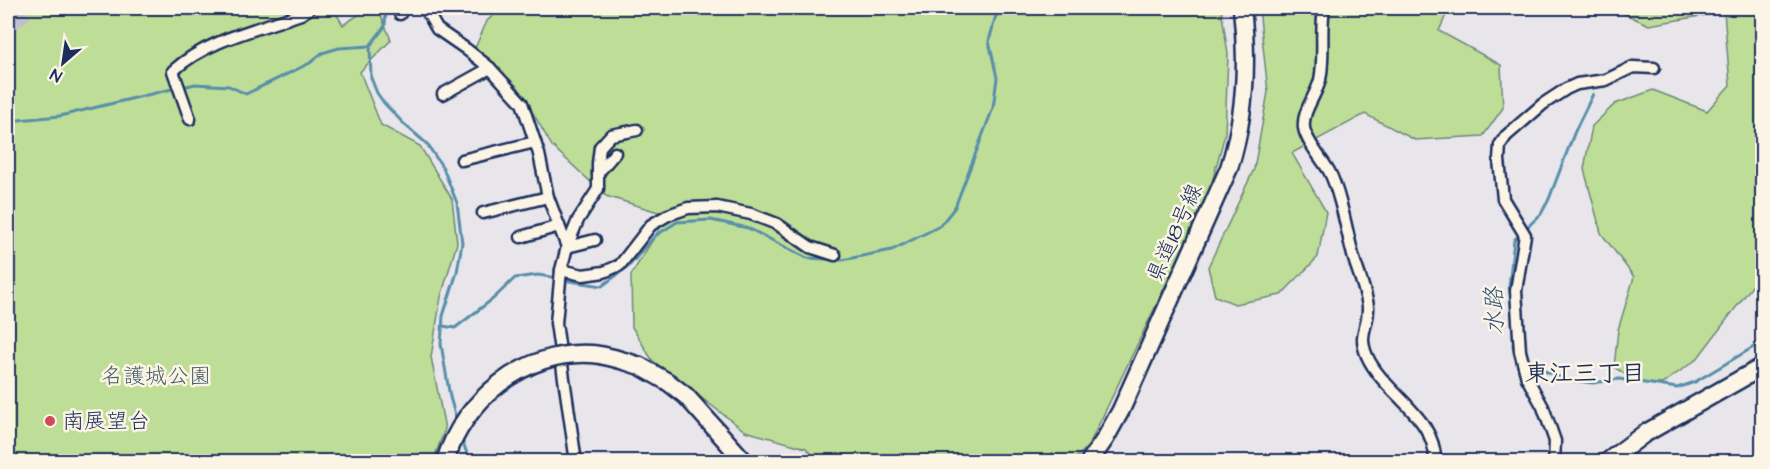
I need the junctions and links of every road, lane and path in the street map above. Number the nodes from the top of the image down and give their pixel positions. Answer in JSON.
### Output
{"nodes":[{"id":1,"x":310,"y":8,"type":"edge"},
{"id":2,"x":425,"y":8,"type":"edge"},
{"id":3,"x":1242,"y":8,"type":"edge"},
{"id":4,"x":1323,"y":8,"type":"edge"},
{"id":5,"x":292,"y":13,"type":"edge"},
{"id":6,"x":490,"y":68,"type":"junction"},
{"id":7,"x":1654,"y":68,"type":"dead end"},
{"id":8,"x":443,"y":94,"type":"dead end"},
{"id":9,"x":190,"y":119,"type":"dead end"},
{"id":10,"x":637,"y":130,"type":"dead end"},
{"id":11,"x":535,"y":142,"type":"junction"},
{"id":12,"x":615,"y":153,"type":"dead end"},
{"id":13,"x":462,"y":160,"type":"dead end"},
{"id":14,"x":598,"y":173,"type":"junction"},
{"id":15,"x":548,"y":197,"type":"junction"},
{"id":16,"x":483,"y":213,"type":"dead end"},
{"id":17,"x":560,"y":226,"type":"junction"},
{"id":18,"x":521,"y":237,"type":"dead end"},
{"id":19,"x":595,"y":240,"type":"dead end"},
{"id":20,"x":567,"y":247,"type":"junction"},
{"id":21,"x":835,"y":255,"type":"dead end"},
{"id":22,"x":561,"y":271,"type":"junction"},
{"id":23,"x":1762,"y":367,"type":"edge"},
{"id":24,"x":445,"y":462,"type":"edge"},
{"id":25,"x":576,"y":462,"type":"edge"},
{"id":26,"x":745,"y":462,"type":"edge"},
{"id":27,"x":1089,"y":462,"type":"edge"},
{"id":28,"x":1435,"y":462,"type":"edge"},
{"id":29,"x":1554,"y":462,"type":"edge"},
{"id":30,"x":1607,"y":462,"type":"edge"}],
"edges":[{"from":1,"to":5,"type":"street"},
{"from":2,"to":6,"type":"street"},
{"from":3,"to":27,"type":"main road","name":"県道18号線"},
{"from":4,"to":28,"type":"street"},
{"from":5,"to":9,"type":"street"},
{"from":6,"to":8,"type":"street"},
{"from":6,"to":11,"type":"street"},
{"from":7,"to":29,"type":"street"},
{"from":10,"to":14,"type":"street"},
{"from":11,"to":13,"type":"street"},
{"from":11,"to":15,"type":"street"},
{"from":12,"to":14,"type":"street"},
{"from":14,"to":20,"type":"street"},
{"from":15,"to":16,"type":"street"},
{"from":15,"to":17,"type":"street"},
{"from":17,"to":18,"type":"street"},
{"from":17,"to":20,"type":"street"},
{"from":19,"to":20,"type":"street"},
{"from":20,"to":22,"type":"street"},
{"from":21,"to":22,"type":"street"},
{"from":22,"to":25,"type":"street"},
{"from":23,"to":30,"type":"main road"},
{"from":24,"to":26,"type":"main road","bridge":true}]}
